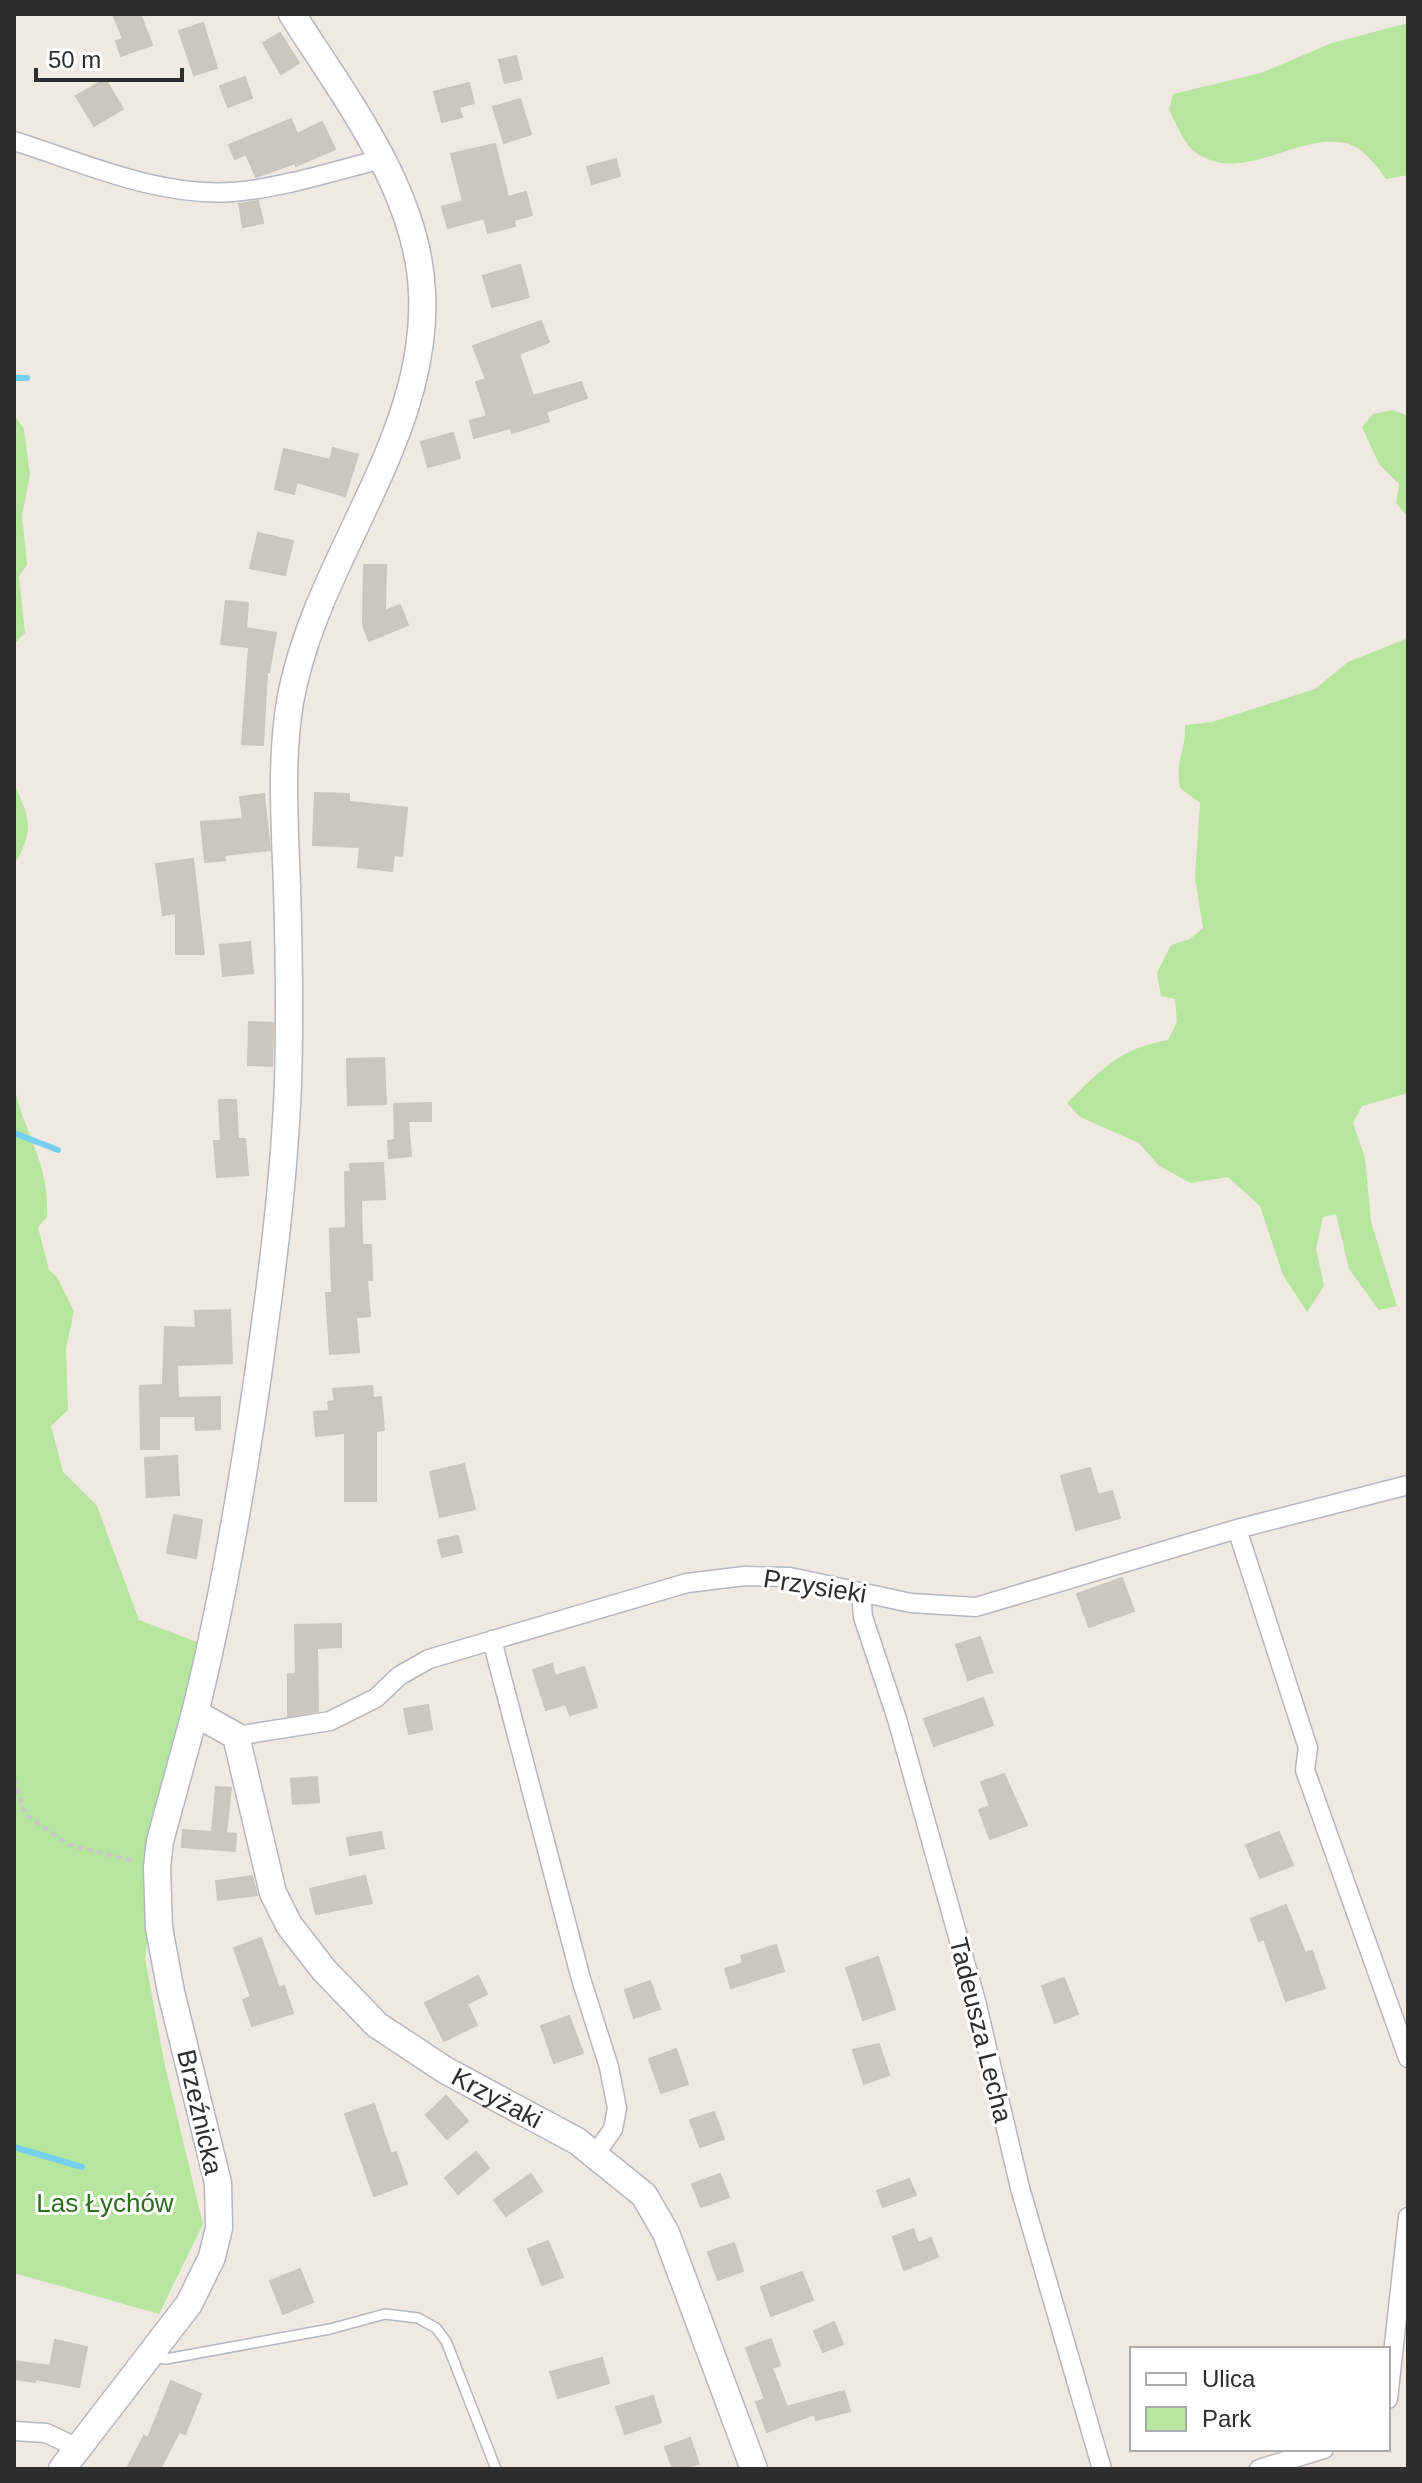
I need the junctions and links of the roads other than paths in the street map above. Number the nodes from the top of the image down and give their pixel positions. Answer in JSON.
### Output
{"nodes":[{"id":1,"x":292,"y":14,"type":"edge"},
{"id":2,"x":14,"y":141,"type":"edge"},
{"id":3,"x":382,"y":159,"type":"junction"},
{"id":4,"x":1408,"y":1485,"type":"edge"},
{"id":5,"x":1237,"y":1529,"type":"junction"},
{"id":6,"x":861,"y":1592,"type":"junction"},
{"id":7,"x":492,"y":1640,"type":"junction"},
{"id":8,"x":195,"y":1713,"type":"junction"},
{"id":9,"x":236,"y":1736,"type":"junction"},
{"id":10,"x":1408,"y":2058,"type":"edge"},
{"id":11,"x":595,"y":2155,"type":"junction"},
{"id":12,"x":1408,"y":2217,"type":"edge"},
{"id":13,"x":148,"y":2357,"type":"junction"},
{"id":14,"x":1390,"y":2381,"type":"edge"},
{"id":15,"x":14,"y":2431,"type":"edge"},
{"id":16,"x":78,"y":2448,"type":"junction"},
{"id":17,"x":1318,"y":2451,"type":"edge"},
{"id":18,"x":62,"y":2469,"type":"edge"},
{"id":19,"x":496,"y":2469,"type":"edge"},
{"id":20,"x":754,"y":2469,"type":"edge"},
{"id":21,"x":1102,"y":2469,"type":"edge"},
{"id":22,"x":1259,"y":2469,"type":"edge"}],
"edges":[{"from":1,"to":3,"type":"street","name":"Brzeźnicka"},
{"from":2,"to":3,"type":"street"},
{"from":3,"to":8,"type":"street","name":"Brzeźnicka"},
{"from":4,"to":5,"type":"street","name":"Przysieki"},
{"from":5,"to":6,"type":"street","name":"Przysieki"},
{"from":5,"to":10,"type":"street"},
{"from":6,"to":7,"type":"street","name":"Przysieki"},
{"from":6,"to":21,"type":"street","name":"Tadeusza Lecha"},
{"from":7,"to":9,"type":"street","name":"Przysieki"},
{"from":7,"to":11,"type":"street"},
{"from":8,"to":9,"type":"street"},
{"from":8,"to":13,"type":"street","name":"Brzeźnicka"},
{"from":9,"to":11,"type":"street","name":"Krzyżaki"},
{"from":11,"to":20,"type":"street","name":"Krzyżaki"},
{"from":12,"to":14,"type":"street"},
{"from":13,"to":16,"type":"street","name":"Brzeźnicka"},
{"from":13,"to":19,"type":"lane"},
{"from":15,"to":16,"type":"street"},
{"from":16,"to":18,"type":"street","name":"Brzeźnicka"},
{"from":17,"to":22,"type":"street"}]}
